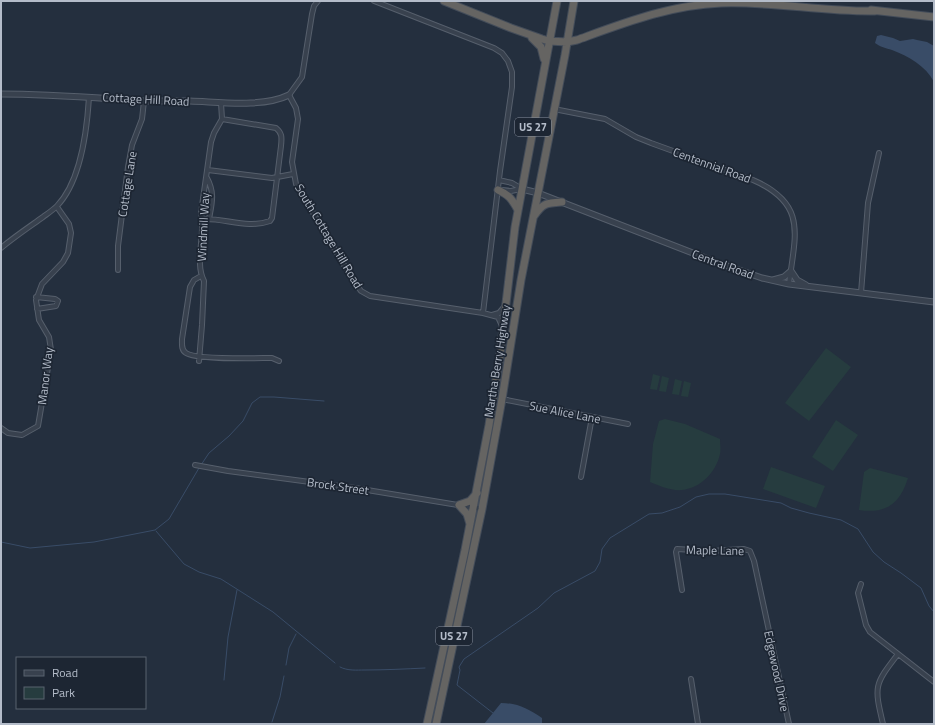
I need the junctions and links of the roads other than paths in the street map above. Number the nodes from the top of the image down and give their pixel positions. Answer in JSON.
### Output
{"nodes":[{"id":1,"x":318,"y":1,"type":"edge"},
{"id":2,"x":374,"y":1,"type":"edge"},
{"id":3,"x":444,"y":1,"type":"edge"},
{"id":4,"x":557,"y":1,"type":"edge"},
{"id":5,"x":574,"y":1,"type":"edge"},
{"id":6,"x":788,"y":1,"type":"edge"},
{"id":7,"x":875,"y":11,"type":"junction"},
{"id":8,"x":934,"y":17,"type":"edge"},
{"id":9,"x":526,"y":34,"type":"junction"},
{"id":10,"x":549,"y":41,"type":"junction"},
{"id":11,"x":567,"y":42,"type":"junction"},
{"id":12,"x":544,"y":65,"type":"junction"},
{"id":13,"x":1,"y":94,"type":"edge"},
{"id":14,"x":289,"y":95,"type":"junction"},
{"id":15,"x":89,"y":97,"type":"junction"},
{"id":16,"x":144,"y":100,"type":"junction"},
{"id":17,"x":221,"y":103,"type":"junction"},
{"id":18,"x":554,"y":109,"type":"junction"},
{"id":19,"x":222,"y":119,"type":"junction"},
{"id":20,"x":879,"y":153,"type":"dead end"},
{"id":21,"x":208,"y":170,"type":"junction"},
{"id":22,"x":293,"y":174,"type":"junction"},
{"id":23,"x":278,"y":177,"type":"junction"},
{"id":24,"x":207,"y":178,"type":"junction"},
{"id":25,"x":499,"y":180,"type":"junction"},
{"id":26,"x":522,"y":189,"type":"junction"},
{"id":27,"x":498,"y":190,"type":"junction"},
{"id":28,"x":538,"y":193,"type":"junction"},
{"id":29,"x":562,"y":202,"type":"junction"},
{"id":30,"x":56,"y":207,"type":"junction"},
{"id":31,"x":518,"y":210,"type":"junction"},
{"id":32,"x":533,"y":218,"type":"junction"},
{"id":33,"x":203,"y":219,"type":"junction"},
{"id":34,"x":209,"y":219,"type":"junction"},
{"id":35,"x":2,"y":246,"type":"edge"},
{"id":36,"x":118,"y":270,"type":"dead end"},
{"id":37,"x":791,"y":271,"type":"junction"},
{"id":38,"x":202,"y":276,"type":"junction"},
{"id":39,"x":772,"y":281,"type":"junction"},
{"id":40,"x":790,"y":284,"type":"junction"},
{"id":41,"x":809,"y":286,"type":"junction"},
{"id":42,"x":861,"y":293,"type":"junction"},
{"id":43,"x":36,"y":297,"type":"junction"},
{"id":44,"x":934,"y":302,"type":"edge"},
{"id":45,"x":506,"y":305,"type":"junction"},
{"id":46,"x":37,"y":309,"type":"junction"},
{"id":47,"x":483,"y":313,"type":"junction"},
{"id":48,"x":492,"y":315,"type":"junction"},
{"id":49,"x":503,"y":328,"type":"junction"},
{"id":50,"x":199,"y":359,"type":"junction"},
{"id":51,"x":279,"y":361,"type":"dead end"},
{"id":52,"x":494,"y":397,"type":"junction"},
{"id":53,"x":502,"y":399,"type":"junction"},
{"id":54,"x":592,"y":417,"type":"junction"},
{"id":55,"x":628,"y":424,"type":"dead end"},
{"id":56,"x":1,"y":428,"type":"edge"},
{"id":57,"x":195,"y":465,"type":"dead end"},
{"id":58,"x":581,"y":477,"type":"dead end"},
{"id":59,"x":477,"y":493,"type":"junction"},
{"id":60,"x":459,"y":505,"type":"junction"},
{"id":61,"x":478,"y":508,"type":"junction"},
{"id":62,"x":470,"y":527,"type":"junction"},
{"id":63,"x":860,"y":584,"type":"dead end"},
{"id":64,"x":682,"y":590,"type":"dead end"},
{"id":65,"x":766,"y":617,"type":"joint"},
{"id":66,"x":898,"y":654,"type":"junction"},
{"id":67,"x":691,"y":679,"type":"dead end"},
{"id":68,"x":934,"y":682,"type":"edge"},
{"id":69,"x":427,"y":724,"type":"edge"},
{"id":70,"x":436,"y":724,"type":"edge"},
{"id":71,"x":698,"y":724,"type":"edge"},
{"id":72,"x":789,"y":724,"type":"edge"},
{"id":73,"x":883,"y":724,"type":"edge"}],
"edges":[{"from":1,"to":14,"type":"street"},
{"from":2,"to":25,"type":"street"},
{"from":3,"to":9,"type":"highway"},
{"from":4,"to":10,"type":"highway","name":"Martha Berry Highway","number":"US 27"},
{"from":5,"to":11,"type":"highway","name":"Martha Berry Highway","number":"US 27"},
{"from":6,"to":7,"type":"highway"},
{"from":7,"to":8,"type":"highway"},
{"from":7,"to":11,"type":"highway"},
{"from":9,"to":10,"type":"highway"},
{"from":9,"to":12,"type":"highway"},
{"from":10,"to":11,"type":"highway"},
{"from":10,"to":12,"type":"highway","name":"Martha Berry Highway","number":"US 27"},
{"from":11,"to":18,"type":"highway","name":"Martha Berry Highway","number":"US 27"},
{"from":12,"to":26,"type":"highway","name":"Martha Berry Highway","number":"US 27"},
{"from":13,"to":15,"type":"street","name":"Cottage Hill Road"},
{"from":14,"to":17,"type":"street","name":"Cottage Hill Road"},
{"from":14,"to":22,"type":"street","name":"South Cottage Hill Road"},
{"from":15,"to":16,"type":"street","name":"Cottage Hill Road"},
{"from":15,"to":30,"type":"street"},
{"from":16,"to":17,"type":"street","name":"Cottage Hill Road"},
{"from":16,"to":36,"type":"street","name":"Cottage Lane"},
{"from":17,"to":19,"type":"street","name":"Windmill Way"},
{"from":18,"to":28,"type":"highway","name":"Martha Berry Highway","number":"US 27"},
{"from":18,"to":37,"type":"street","name":"Centennial Road"},
{"from":19,"to":21,"type":"street","name":"Windmill Way"},
{"from":19,"to":23,"type":"street"},
{"from":20,"to":42,"type":"street"},
{"from":21,"to":23,"type":"street"},
{"from":21,"to":24,"type":"street","name":"Windmill Way"},
{"from":22,"to":23,"type":"street"},
{"from":22,"to":47,"type":"street","name":"South Cottage Hill Road"},
{"from":23,"to":34,"type":"street"},
{"from":24,"to":33,"type":"street","name":"Windmill Way"},
{"from":24,"to":34,"type":"street","name":"Windmill Way"},
{"from":25,"to":26,"type":"street","name":"Central Road"},
{"from":25,"to":27,"type":"street"},
{"from":26,"to":27,"type":"street","name":"Central Road"},
{"from":26,"to":28,"type":"street","name":"Central Road"},
{"from":26,"to":31,"type":"highway","name":"Martha Berry Highway","number":"US 27"},
{"from":27,"to":31,"type":"highway"},
{"from":27,"to":47,"type":"street"},
{"from":28,"to":29,"type":"street","name":"Central Road"},
{"from":28,"to":32,"type":"highway","name":"Martha Berry Highway","number":"US 27"},
{"from":29,"to":32,"type":"highway"},
{"from":29,"to":39,"type":"street","name":"Central Road"},
{"from":30,"to":35,"type":"street"},
{"from":30,"to":43,"type":"street"},
{"from":31,"to":45,"type":"highway","name":"Martha Berry Highway","number":"US 27"},
{"from":32,"to":53,"type":"highway","name":"Martha Berry Highway","number":"US 27"},
{"from":33,"to":34,"type":"street"},
{"from":33,"to":38,"type":"street","name":"Windmill Way"},
{"from":37,"to":39,"type":"street"},
{"from":37,"to":40,"type":"street","name":"Centennial Road"},
{"from":37,"to":41,"type":"street"},
{"from":38,"to":50,"type":"street","name":"Windmill Way"},
{"from":38,"to":50,"type":"street","name":"Windmill Way"},
{"from":39,"to":40,"type":"street","name":"Central Road"},
{"from":40,"to":41,"type":"street","name":"Central Road"},
{"from":41,"to":42,"type":"street","name":"Central Road"},
{"from":42,"to":44,"type":"street","name":"Central Road"},
{"from":43,"to":46,"type":"street","name":"Manor Way"},
{"from":43,"to":46,"type":"street"},
{"from":45,"to":48,"type":"street"},
{"from":45,"to":49,"type":"highway","name":"Martha Berry Highway","number":"US 27"},
{"from":46,"to":56,"type":"street","name":"Manor Way"},
{"from":47,"to":48,"type":"street","name":"South Cottage Hill Road"},
{"from":48,"to":49,"type":"street"},
{"from":49,"to":52,"type":"highway","name":"Martha Berry Highway","number":"US 27"},
{"from":50,"to":51,"type":"street"},
{"from":52,"to":53,"type":"highway"},
{"from":52,"to":59,"type":"highway","name":"Martha Berry Highway","number":"US 27"},
{"from":53,"to":54,"type":"street","name":"Sue Alice Lane"},
{"from":53,"to":61,"type":"highway","name":"Martha Berry Highway","number":"US 27"},
{"from":54,"to":55,"type":"street","name":"Sue Alice Lane"},
{"from":54,"to":58,"type":"street"},
{"from":57,"to":60,"type":"street","name":"Brock Street"},
{"from":59,"to":60,"type":"highway"},
{"from":59,"to":61,"type":"highway","name":"Martha Berry Highway","number":"US 27"},
{"from":60,"to":61,"type":"street","name":"Brock Street"},
{"from":60,"to":62,"type":"highway"},
{"from":61,"to":62,"type":"highway","name":"Martha Berry Highway","number":"US 27"},
{"from":61,"to":70,"type":"highway","name":"Martha Berry Highway","number":"US 27"},
{"from":62,"to":69,"type":"highway","name":"Martha Berry Highway","number":"US 27"},
{"from":63,"to":66,"type":"street"},
{"from":64,"to":65,"type":"street","name":"Maple Lane"},
{"from":65,"to":72,"type":"street","name":"Edgewood Drive"},
{"from":66,"to":68,"type":"street"},
{"from":66,"to":73,"type":"street"},
{"from":67,"to":71,"type":"street"}]}
